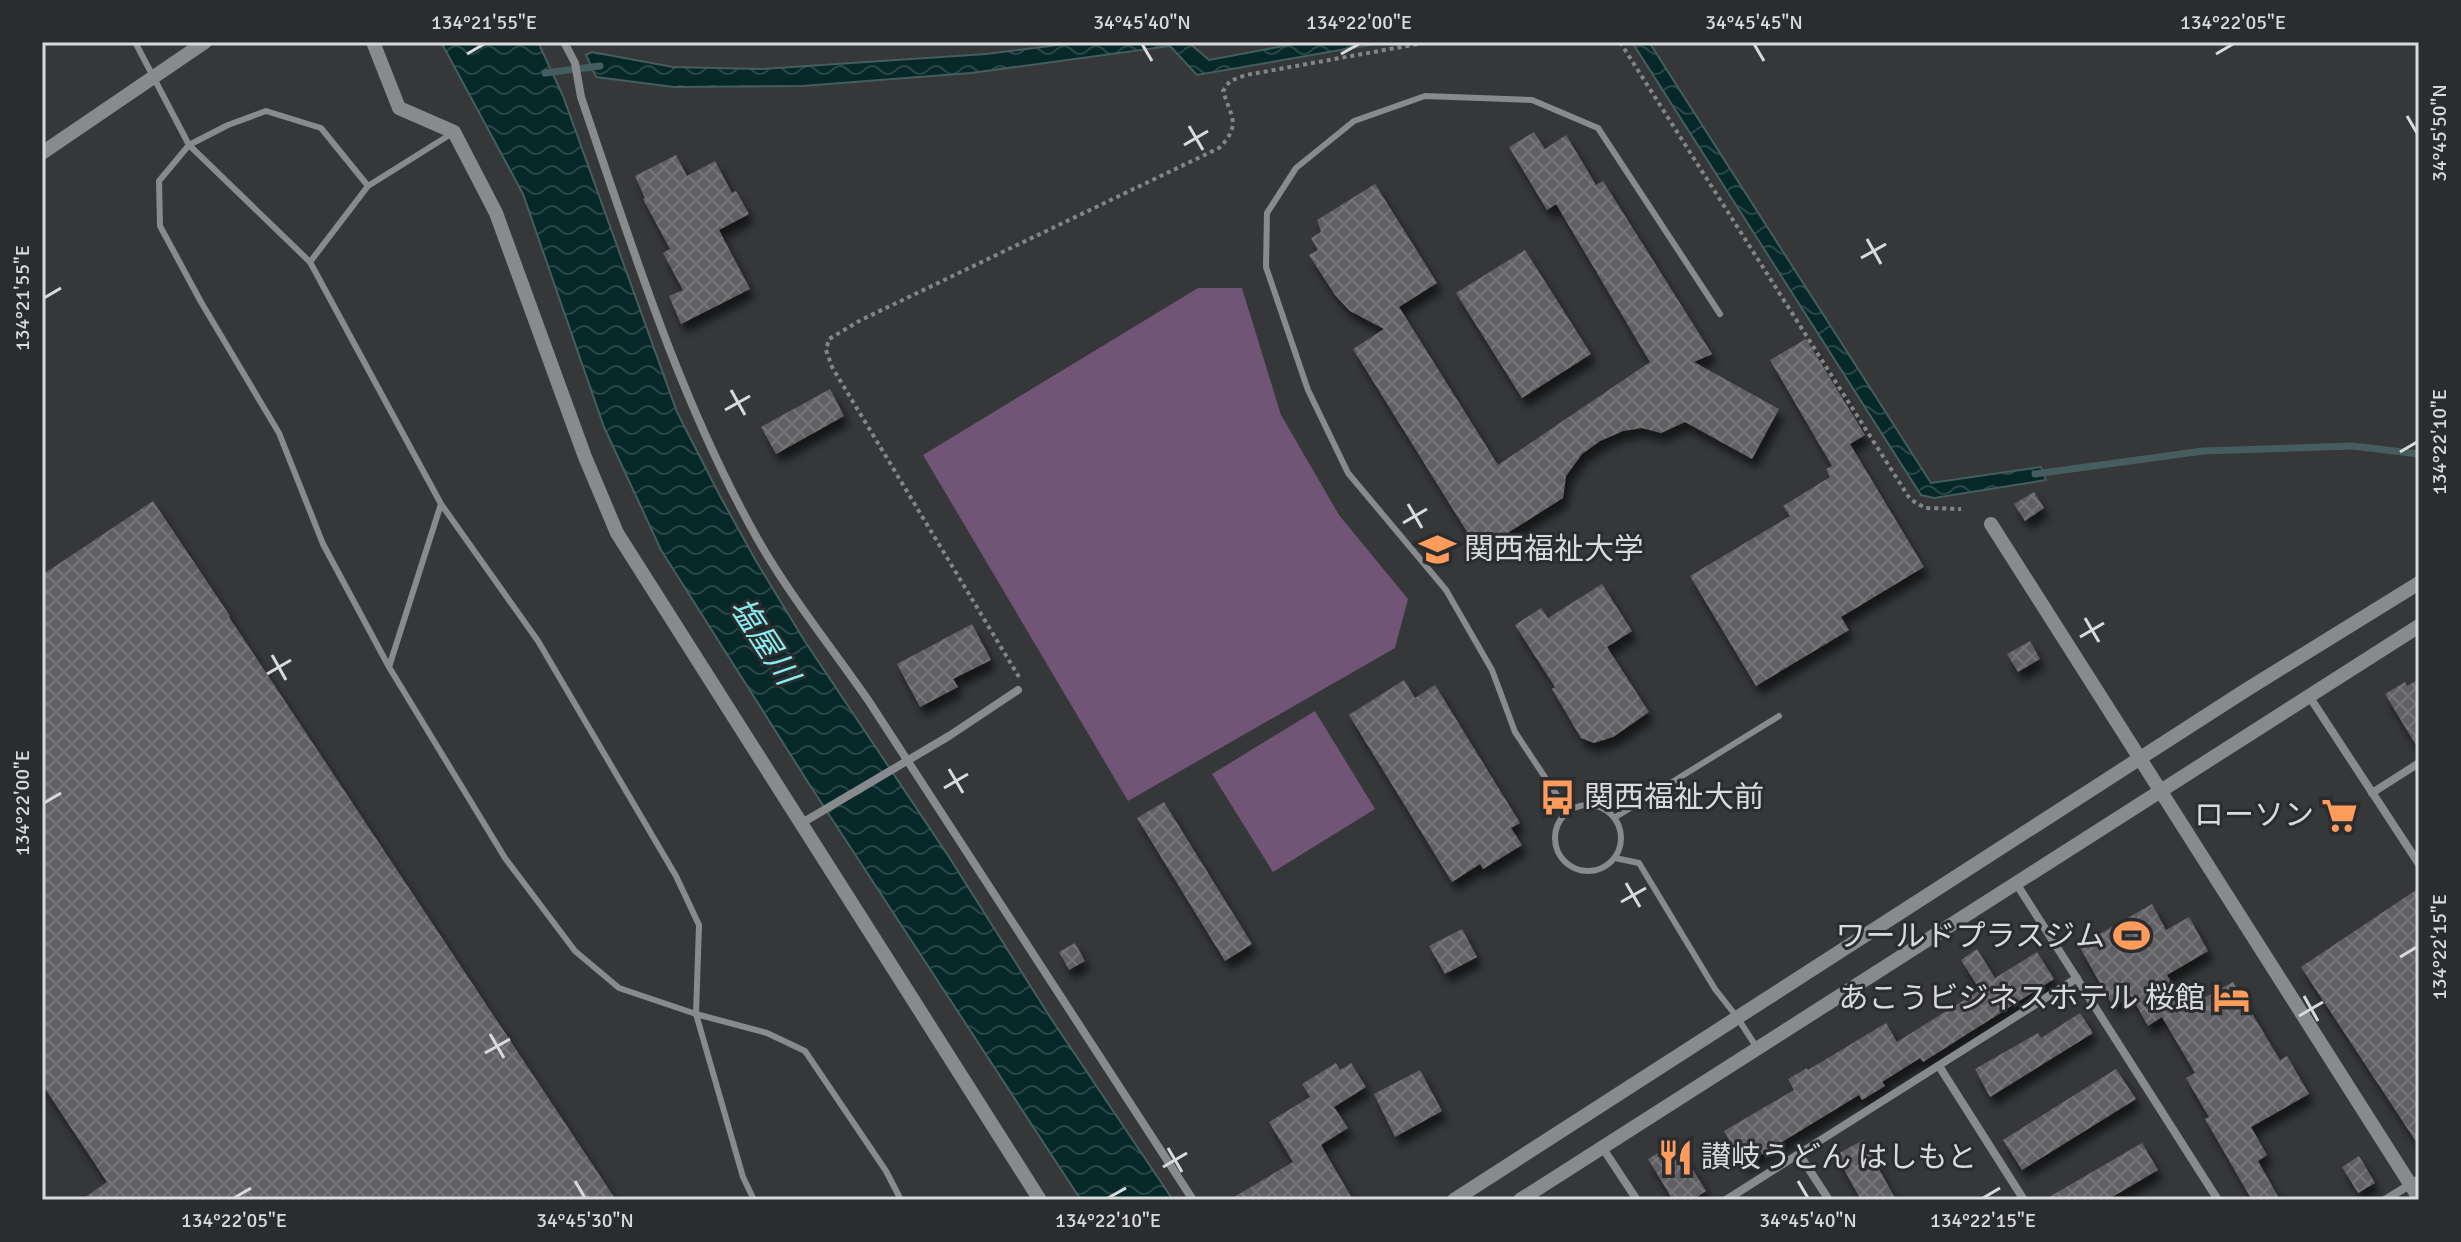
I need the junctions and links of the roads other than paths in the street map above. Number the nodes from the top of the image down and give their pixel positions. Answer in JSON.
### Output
{"nodes":[{"id":1,"x":135,"y":42,"type":"edge"},
{"id":2,"x":205,"y":42,"type":"edge"},
{"id":3,"x":373,"y":42,"type":"edge"},
{"id":4,"x":564,"y":42,"type":"edge"},
{"id":5,"x":152,"y":78,"type":"junction"},
{"id":6,"x":454,"y":132,"type":"junction"},
{"id":7,"x":189,"y":145,"type":"junction"},
{"id":8,"x":42,"y":153,"type":"edge"},
{"id":9,"x":368,"y":186,"type":"junction"},
{"id":10,"x":310,"y":262,"type":"junction"},
{"id":11,"x":1720,"y":314,"type":"dead end"},
{"id":12,"x":441,"y":504,"type":"junction"},
{"id":13,"x":1991,"y":524,"type":"dead end"},
{"id":14,"x":2419,"y":583,"type":"edge"},
{"id":15,"x":2419,"y":626,"type":"edge"},
{"id":16,"x":389,"y":667,"type":"junction"},
{"id":17,"x":1018,"y":690,"type":"road end"},
{"id":18,"x":2309,"y":696,"type":"junction"},
{"id":19,"x":1779,"y":716,"type":"dead end"},
{"id":20,"x":906,"y":759,"type":"junction"},
{"id":21,"x":2139,"y":759,"type":"junction"},
{"id":22,"x":2419,"y":763,"type":"edge"},
{"id":23,"x":2160,"y":790,"type":"junction"},
{"id":24,"x":2372,"y":793,"type":"junction"},
{"id":25,"x":1568,"y":812,"type":"junction"},
{"id":26,"x":1614,"y":818,"type":"junction"},
{"id":27,"x":802,"y":823,"type":"junction"},
{"id":28,"x":1615,"y":858,"type":"junction"},
{"id":29,"x":2419,"y":864,"type":"edge"},
{"id":30,"x":2016,"y":883,"type":"junction"},
{"id":31,"x":2077,"y":978,"type":"junction"},
{"id":32,"x":696,"y":1014,"type":"junction"},
{"id":33,"x":1737,"y":1017,"type":"junction"},
{"id":34,"x":1757,"y":1048,"type":"junction"},
{"id":35,"x":1939,"y":1066,"type":"junction"},
{"id":36,"x":1602,"y":1147,"type":"junction"},
{"id":37,"x":1799,"y":1154,"type":"junction"},
{"id":38,"x":2415,"y":1182,"type":"edge"},
{"id":39,"x":2419,"y":1198,"type":"edge"},
{"id":40,"x":754,"y":1200,"type":"edge"},
{"id":41,"x":901,"y":1200,"type":"edge"},
{"id":42,"x":1040,"y":1200,"type":"edge"},
{"id":43,"x":1193,"y":1200,"type":"edge"},
{"id":44,"x":1454,"y":1200,"type":"edge"},
{"id":45,"x":1520,"y":1200,"type":"edge"},
{"id":46,"x":1637,"y":1200,"type":"edge"},
{"id":47,"x":1726,"y":1200,"type":"edge"},
{"id":48,"x":1829,"y":1200,"type":"edge"},
{"id":49,"x":2024,"y":1200,"type":"edge"},
{"id":50,"x":2218,"y":1200,"type":"edge"},
{"id":51,"x":2385,"y":1200,"type":"edge"}],
"edges":[{"from":1,"to":5,"type":"lane"},
{"from":2,"to":5,"type":"street"},
{"from":3,"to":6,"type":"street"},
{"from":4,"to":20,"type":"street"},
{"from":5,"to":7,"type":"lane"},
{"from":5,"to":8,"type":"street"},
{"from":6,"to":9,"type":"lane"},
{"from":6,"to":27,"type":"street"},
{"from":7,"to":9,"type":"lane"},
{"from":7,"to":10,"type":"lane"},
{"from":7,"to":16,"type":"lane"},
{"from":9,"to":10,"type":"lane"},
{"from":10,"to":12,"type":"lane"},
{"from":11,"to":25,"type":"lane"},
{"from":12,"to":16,"type":"lane"},
{"from":12,"to":32,"type":"lane"},
{"from":13,"to":21,"type":"street"},
{"from":14,"to":21,"type":"street"},
{"from":15,"to":18,"type":"street"},
{"from":16,"to":32,"type":"lane"},
{"from":17,"to":20,"type":"street"},
{"from":18,"to":23,"type":"street"},
{"from":18,"to":24,"type":"street"},
{"from":19,"to":26,"type":"lane"},
{"from":20,"to":27,"type":"street"},
{"from":20,"to":43,"type":"street"},
{"from":21,"to":23,"type":"street"},
{"from":21,"to":33,"type":"street"},
{"from":22,"to":24,"type":"street"},
{"from":23,"to":30,"type":"street"},
{"from":23,"to":38,"type":"street"},
{"from":24,"to":29,"type":"street"},
{"from":25,"to":26,"type":"lane"},
{"from":25,"to":28,"type":"lane"},
{"from":26,"to":28,"type":"lane"},
{"from":27,"to":42,"type":"street"},
{"from":28,"to":33,"type":"lane"},
{"from":30,"to":31,"type":"street"},
{"from":30,"to":34,"type":"street"},
{"from":31,"to":35,"type":"street"},
{"from":31,"to":50,"type":"street"},
{"from":32,"to":40,"type":"lane"},
{"from":32,"to":41,"type":"lane"},
{"from":33,"to":34,"type":"lane"},
{"from":33,"to":44,"type":"street"},
{"from":34,"to":36,"type":"street"},
{"from":35,"to":37,"type":"street"},
{"from":35,"to":49,"type":"street"},
{"from":36,"to":45,"type":"street"},
{"from":36,"to":46,"type":"street"},
{"from":37,"to":47,"type":"street"},
{"from":37,"to":48,"type":"street"},
{"from":38,"to":39,"type":"street"},
{"from":38,"to":51,"type":"street"}]}
